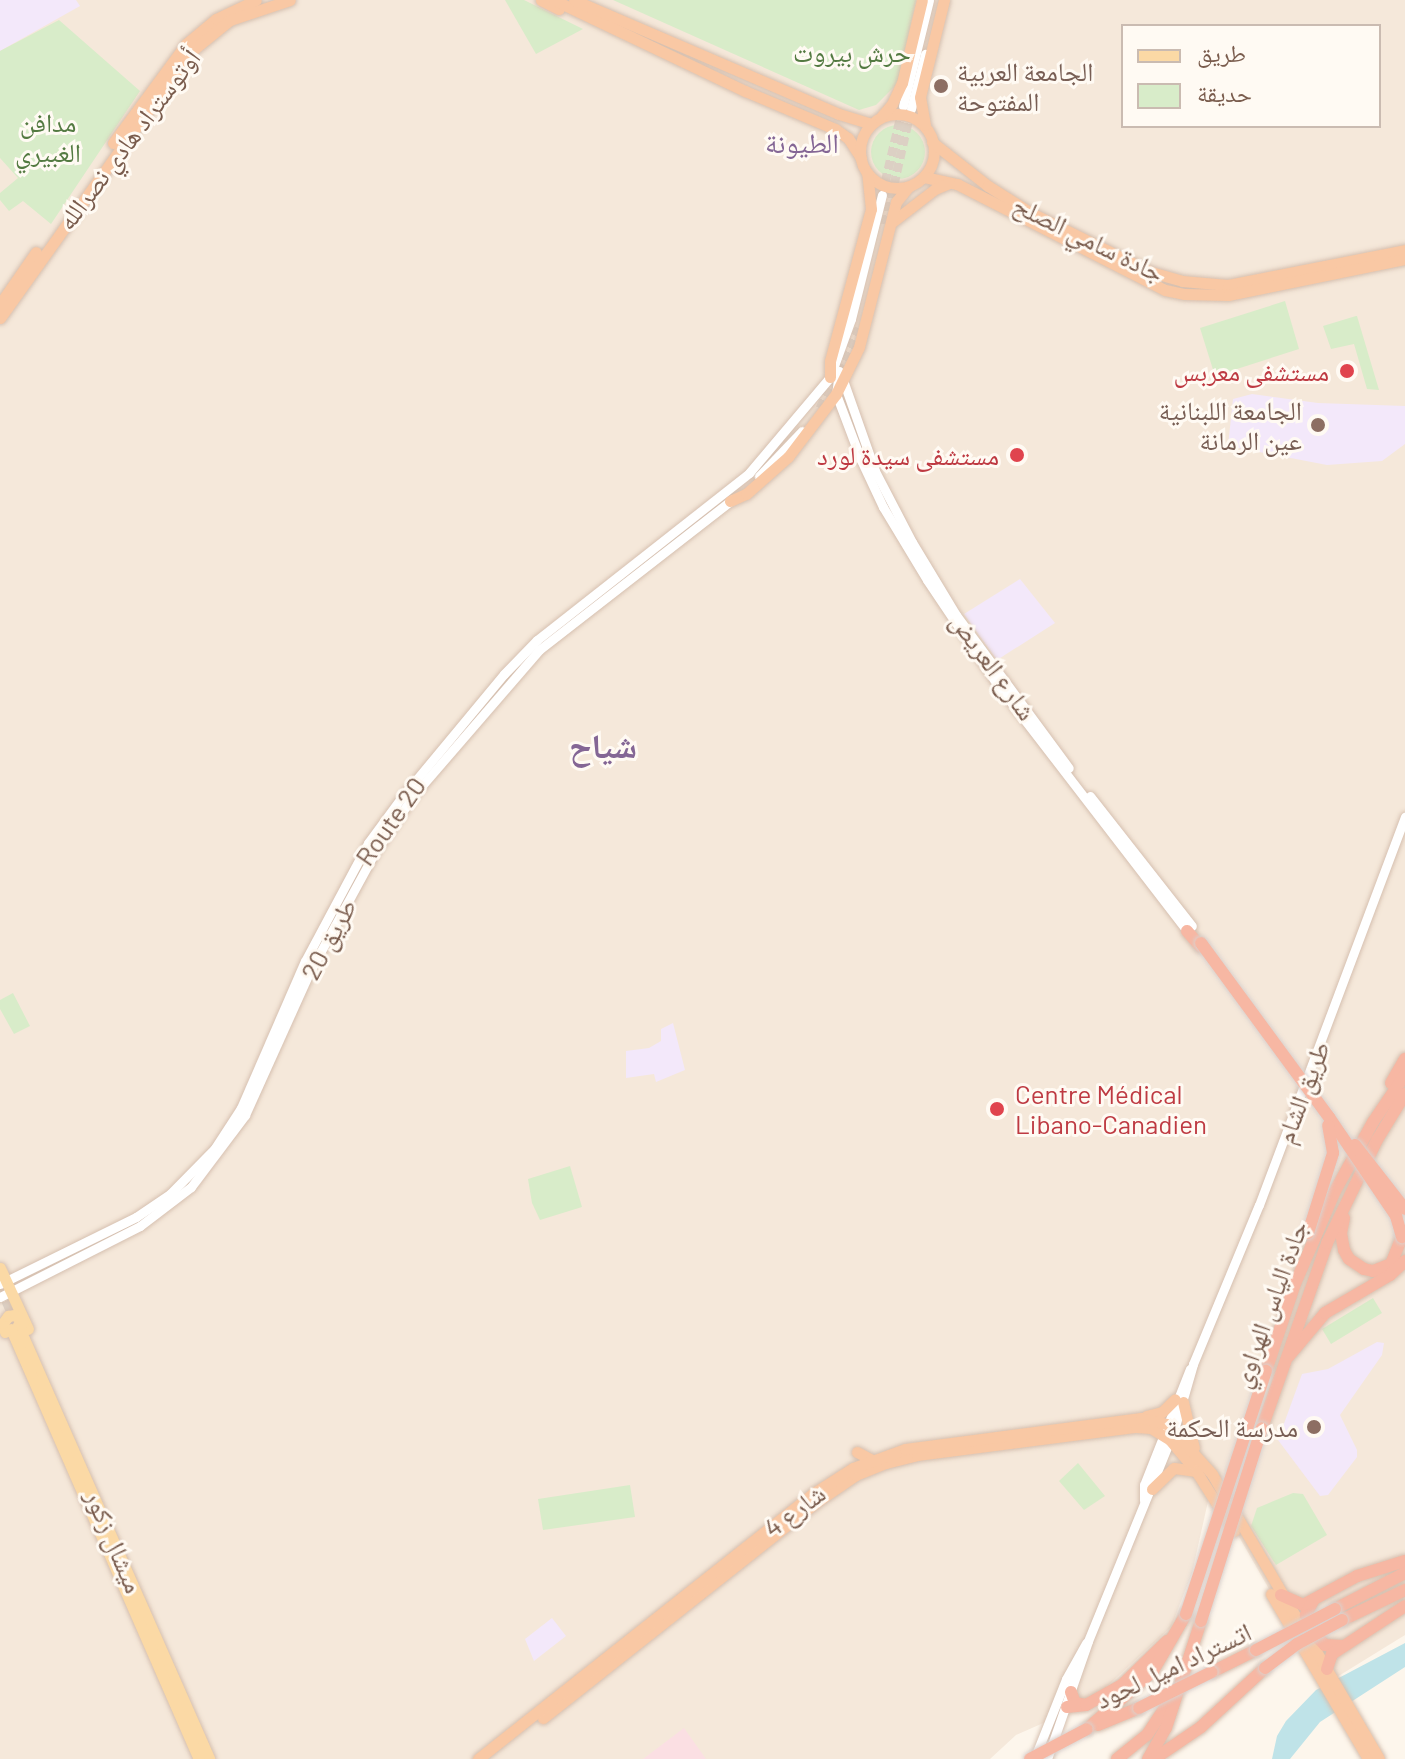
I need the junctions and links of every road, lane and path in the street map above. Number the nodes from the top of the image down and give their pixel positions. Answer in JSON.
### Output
{"nodes":[{"id":1,"x":256,"y":0,"type":"edge"},
{"id":2,"x":290,"y":0,"type":"edge"},
{"id":3,"x":541,"y":0,"type":"edge"},
{"id":4,"x":554,"y":0,"type":"edge"},
{"id":5,"x":574,"y":0,"type":"edge"},
{"id":6,"x":589,"y":0,"type":"edge"},
{"id":7,"x":922,"y":0,"type":"edge"},
{"id":8,"x":929,"y":0,"type":"edge"},
{"id":9,"x":941,"y":0,"type":"edge"},
{"id":10,"x":690,"y":50,"type":"junction"},
{"id":11,"x":681,"y":60,"type":"junction"},
{"id":12,"x":839,"y":114,"type":"junction"},
{"id":13,"x":875,"y":122,"type":"junction"},
{"id":14,"x":835,"y":129,"type":"junction"},
{"id":15,"x":930,"y":137,"type":"junction"},
{"id":16,"x":950,"y":156,"type":"junction"},
{"id":17,"x":861,"y":158,"type":"junction"},
{"id":18,"x":867,"y":173,"type":"junction"},
{"id":19,"x":924,"y":177,"type":"junction"},
{"id":20,"x":951,"y":182,"type":"junction"},
{"id":21,"x":908,"y":187,"type":"junction"},
{"id":22,"x":882,"y":195,"type":"tunnel mouth"},
{"id":23,"x":891,"y":223,"type":"junction"},
{"id":24,"x":1405,"y":250,"type":"edge"},
{"id":25,"x":1405,"y":259,"type":"edge"},
{"id":26,"x":0,"y":304,"type":"edge"},
{"id":27,"x":0,"y":318,"type":"edge"},
{"id":28,"x":851,"y":319,"type":"junction"},
{"id":29,"x":836,"y":379,"type":"junction"},
{"id":30,"x":836,"y":394,"type":"junction"},
{"id":31,"x":818,"y":411,"type":"tunnel mouth"},
{"id":32,"x":730,"y":501,"type":"junction"},
{"id":33,"x":1405,"y":817,"type":"edge"},
{"id":34,"x":1189,"y":928,"type":"junction"},
{"id":35,"x":1201,"y":945,"type":"junction"},
{"id":36,"x":1405,"y":1059,"type":"edge"},
{"id":37,"x":1405,"y":1075,"type":"edge"},
{"id":38,"x":1400,"y":1092,"type":"edge"},
{"id":39,"x":1319,"y":1103,"type":"junction"},
{"id":40,"x":1365,"y":1136,"type":"junction"},
{"id":41,"x":1360,"y":1174,"type":"junction"},
{"id":42,"x":1405,"y":1209,"type":"edge"},
{"id":43,"x":1405,"y":1261,"type":"edge"},
{"id":44,"x":0,"y":1267,"type":"edge"},
{"id":45,"x":11,"y":1284,"type":"edge"},
{"id":46,"x":1295,"y":1284,"type":"junction"},
{"id":47,"x":12,"y":1327,"type":"edge"},
{"id":48,"x":1275,"y":1371,"type":"junction"},
{"id":49,"x":1179,"y":1400,"type":"junction"},
{"id":50,"x":1141,"y":1418,"type":"junction"},
{"id":51,"x":1169,"y":1432,"type":"junction"},
{"id":52,"x":857,"y":1452,"type":"dead end"},
{"id":53,"x":1196,"y":1453,"type":"junction"},
{"id":54,"x":872,"y":1460,"type":"junction"},
{"id":55,"x":1196,"y":1471,"type":"junction"},
{"id":56,"x":1152,"y":1489,"type":"junction"},
{"id":57,"x":1144,"y":1500,"type":"junction"},
{"id":58,"x":1405,"y":1561,"type":"edge"},
{"id":59,"x":1405,"y":1573,"type":"edge"},
{"id":60,"x":1405,"y":1590,"type":"edge"},
{"id":61,"x":1281,"y":1595,"type":"junction"},
{"id":62,"x":1315,"y":1599,"type":"junction"},
{"id":63,"x":1405,"y":1606,"type":"edge"},
{"id":64,"x":1338,"y":1614,"type":"junction"},
{"id":65,"x":1175,"y":1634,"type":"junction"},
{"id":66,"x":1088,"y":1641,"type":"junction"},
{"id":67,"x":1344,"y":1646,"type":"junction"},
{"id":68,"x":1185,"y":1672,"type":"junction"},
{"id":69,"x":1327,"y":1675,"type":"junction"},
{"id":70,"x":1071,"y":1692,"type":"junction"},
{"id":71,"x":1086,"y":1705,"type":"junction"},
{"id":72,"x":1067,"y":1707,"type":"junction"},
{"id":73,"x":1087,"y":1729,"type":"junction"},
{"id":74,"x":1357,"y":1729,"type":"junction"},
{"id":75,"x":199,"y":1759,"type":"edge"},
{"id":76,"x":209,"y":1759,"type":"edge"},
{"id":77,"x":478,"y":1759,"type":"edge"},
{"id":78,"x":491,"y":1759,"type":"edge"},
{"id":79,"x":1032,"y":1759,"type":"edge"},
{"id":80,"x":1047,"y":1759,"type":"edge"},
{"id":81,"x":1117,"y":1759,"type":"edge"},
{"id":82,"x":1151,"y":1759,"type":"edge"},
{"id":83,"x":1368,"y":1759,"type":"edge"},
{"id":84,"x":1379,"y":1759,"type":"edge"}],
"edges":[{"from":1,"to":26,"type":"highway","name":"أوتوستراد هادي نصرالله"},
{"from":2,"to":27,"type":"highway","name":"أوتوستراد هادي نصرالله"},
{"from":3,"to":11,"type":"highway"},
{"from":4,"to":11,"type":"highway"},
{"from":5,"to":10,"type":"highway"},
{"from":6,"to":10,"type":"highway"},
{"from":7,"to":13,"type":"highway"},
{"from":8,"to":9,"type":"main road"},
{"from":9,"to":15,"type":"highway"},
{"from":10,"to":12,"type":"highway"},
{"from":11,"to":14,"type":"highway"},
{"from":12,"to":13,"type":"highway"},
{"from":12,"to":14,"type":"highway"},
{"from":13,"to":15,"type":"highway"},
{"from":13,"to":17,"type":"highway"},
{"from":14,"to":17,"type":"highway"},
{"from":15,"to":16,"type":"highway","name":"جادة سامي الصلح"},
{"from":15,"to":19,"type":"highway"},
{"from":16,"to":20,"type":"highway"},
{"from":16,"to":24,"type":"highway","name":"جادة سامي الصلح"},
{"from":17,"to":18,"type":"highway"},
{"from":18,"to":21,"type":"highway"},
{"from":18,"to":29,"type":"highway"},
{"from":19,"to":20,"type":"highway","name":"جادة سامي الصلح"},
{"from":19,"to":21,"type":"highway"},
{"from":20,"to":23,"type":"highway"},
{"from":20,"to":25,"type":"highway","name":"جادة سامي الصلح"},
{"from":21,"to":23,"type":"highway"},
{"from":22,"to":28,"type":"main road"},
{"from":23,"to":29,"type":"highway"},
{"from":28,"to":29,"type":"main road"},
{"from":28,"to":30,"type":"main road"},
{"from":29,"to":30,"type":"highway"},
{"from":29,"to":34,"type":"main road","name":"شارع العريض"},
{"from":29,"to":45,"type":"main road","name":"Route 20"},
{"from":30,"to":32,"type":"highway"},
{"from":30,"to":34,"type":"main road","name":"شارع العريض"},
{"from":31,"to":32,"type":"main road","name":"طريق 20"},
{"from":32,"to":45,"type":"main road","name":"طريق 20"},
{"from":33,"to":49,"type":"main road","name":"طريق الشام"},
{"from":34,"to":35,"type":"highway"},
{"from":35,"to":39,"type":"highway","bridge":true},
{"from":35,"to":46,"type":"highway","bridge":true},
{"from":36,"to":40,"type":"highway"},
{"from":37,"to":38,"type":"highway"},
{"from":38,"to":40,"type":"highway","name":"جادة الياس الهراوي"},
{"from":38,"to":41,"type":"highway"},
{"from":39,"to":41,"type":"highway","bridge":true},
{"from":39,"to":42,"type":"highway","bridge":true},
{"from":40,"to":46,"type":"highway","name":"جادة الياس الهراوي"},
{"from":41,"to":48,"type":"highway"},
{"from":43,"to":48,"type":"highway"},
{"from":44,"to":45,"type":"main road"},
{"from":45,"to":47,"type":"main road"},
{"from":46,"to":48,"type":"highway","name":"جادة الياس الهراوي"},
{"from":47,"to":75,"type":"main road","name":"ميشال زكور"},
{"from":47,"to":76,"type":"main road","name":"ميشال زكور"},
{"from":48,"to":65,"type":"highway","name":"جادة الياس الهراوي","bridge":true},
{"from":48,"to":68,"type":"highway","name":"جادة الياس الهراوي","bridge":true},
{"from":49,"to":50,"type":"highway"},
{"from":49,"to":51,"type":"main road","name":"طريق الشام"},
{"from":49,"to":53,"type":"highway"},
{"from":50,"to":51,"type":"highway","name":"شارع 4"},
{"from":50,"to":54,"type":"highway","name":"شارع 4"},
{"from":51,"to":53,"type":"highway"},
{"from":51,"to":55,"type":"highway"},
{"from":51,"to":56,"type":"main road","name":"طريق الشام"},
{"from":51,"to":57,"type":"main road","name":"طريق الشام"},
{"from":51,"to":78,"type":"highway","name":"شارع 4"},
{"from":52,"to":54,"type":"highway"},
{"from":53,"to":61,"type":"highway"},
{"from":54,"to":77,"type":"highway","name":"شارع 4"},
{"from":55,"to":56,"type":"highway"},
{"from":55,"to":69,"type":"highway"},
{"from":56,"to":57,"type":"main road","name":"طريق الشام"},
{"from":57,"to":66,"type":"main road","name":"طريق الشام"},
{"from":58,"to":62,"type":"highway"},
{"from":59,"to":64,"type":"highway"},
{"from":60,"to":64,"type":"highway","name":"اتستراد اميل لحود"},
{"from":61,"to":62,"type":"highway"},
{"from":61,"to":69,"type":"highway"},
{"from":62,"to":67,"type":"highway"},
{"from":63,"to":67,"type":"highway"},
{"from":64,"to":73,"type":"highway","name":"اتستراد اميل لحود","bridge":true},
{"from":64,"to":82,"type":"highway","name":"اتستراد اميل لحود","bridge":true},
{"from":65,"to":71,"type":"highway"},
{"from":65,"to":73,"type":"highway","name":"جادة الياس الهراوي"},
{"from":66,"to":70,"type":"main road"},
{"from":66,"to":79,"type":"main road"},
{"from":67,"to":69,"type":"highway"},
{"from":68,"to":81,"type":"highway"},
{"from":68,"to":82,"type":"highway"},
{"from":69,"to":74,"type":"highway"},
{"from":70,"to":71,"type":"highway"},
{"from":70,"to":72,"type":"main road"},
{"from":71,"to":72,"type":"highway"},
{"from":72,"to":80,"type":"main road"},
{"from":73,"to":79,"type":"highway","name":"اتستراد اميل لحود","bridge":true},
{"from":74,"to":83,"type":"highway"},
{"from":74,"to":84,"type":"highway"}]}
